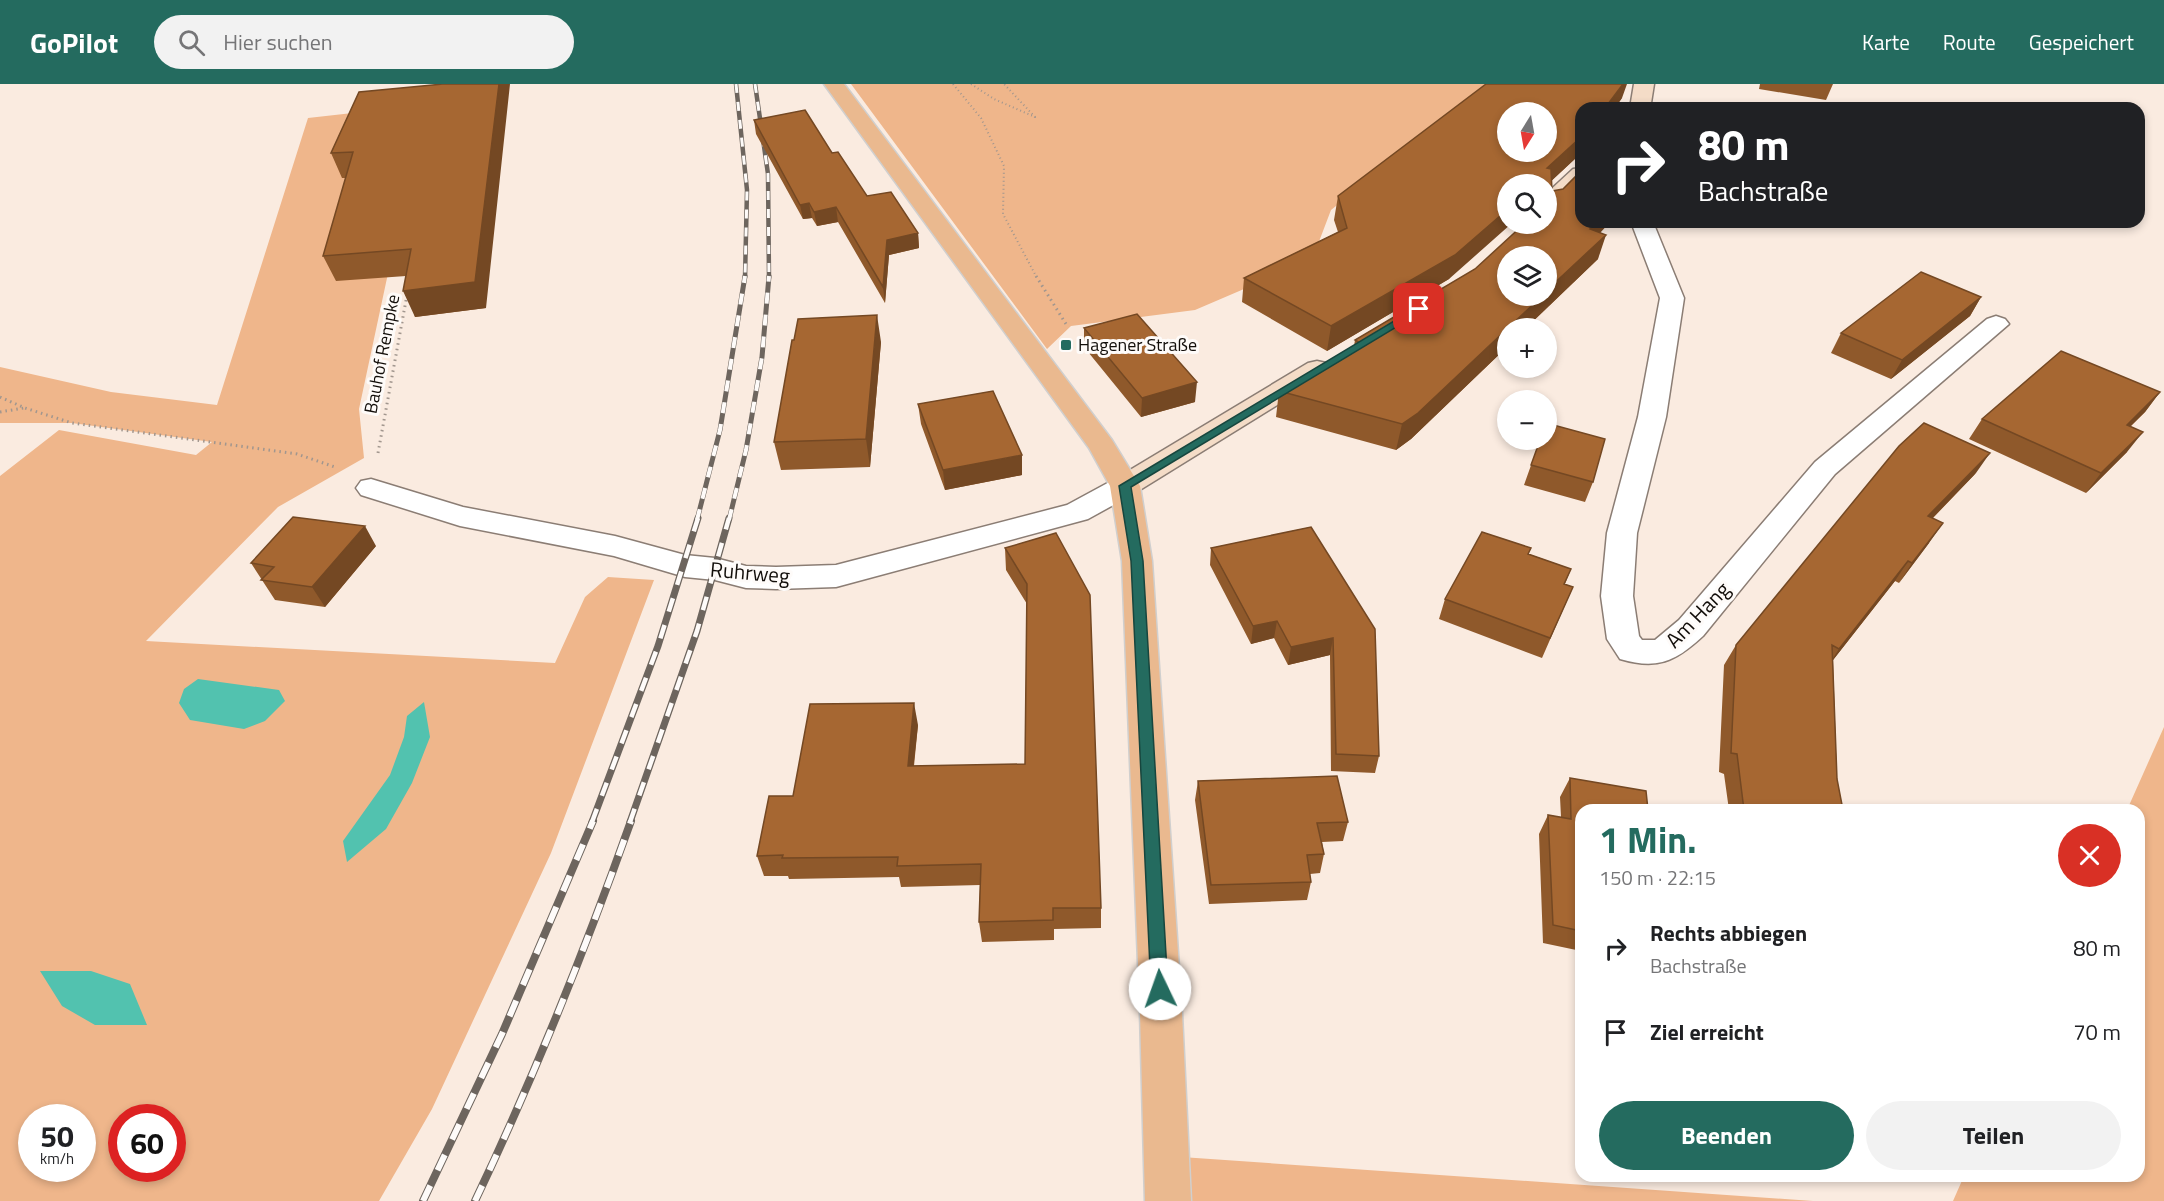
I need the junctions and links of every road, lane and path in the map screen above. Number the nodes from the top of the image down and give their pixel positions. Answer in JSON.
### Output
{"nodes":[{"id":1,"x":834,"y":84,"type":"edge"},
{"id":2,"x":953,"y":84,"type":"edge"},
{"id":3,"x":971,"y":84,"type":"edge"},
{"id":4,"x":1004,"y":84,"type":"edge"},
{"id":5,"x":1644,"y":84,"type":"edge"},
{"id":6,"x":1641,"y":102,"type":"edge"},
{"id":7,"x":1575,"y":179,"type":"edge"},
{"id":8,"x":1557,"y":196,"type":"edge"},
{"id":9,"x":1644,"y":228,"type":"edge"},
{"id":10,"x":408,"y":292,"type":"edge"},
{"id":11,"x":1996,"y":324,"type":"dead end"},
{"id":12,"x":1036,"y":354,"type":"junction"},
{"id":13,"x":1340,"y":356,"type":"edge"},
{"id":14,"x":0,"y":398,"type":"edge"},
{"id":15,"x":25,"y":408,"type":"junction"},
{"id":16,"x":0,"y":412,"type":"edge"},
{"id":17,"x":1125,"y":486,"type":"junction"},
{"id":18,"x":371,"y":488,"type":"junction"},
{"id":19,"x":1168,"y":1201,"type":"edge"}],
"edges":[{"from":1,"to":12,"type":"main road"},
{"from":2,"to":12,"type":"path"},
{"from":3,"to":4,"type":"path"},
{"from":5,"to":6,"type":"street"},
{"from":7,"to":8,"type":"street"},
{"from":9,"to":11,"type":"street","name":"Am Hang"},
{"from":10,"to":18,"type":"path","name":"Bauhof Rempke"},
{"from":12,"to":17,"type":"main road"},
{"from":13,"to":17,"type":"street"},
{"from":14,"to":15,"type":"path"},
{"from":15,"to":16,"type":"path"},
{"from":15,"to":18,"type":"path"},
{"from":17,"to":18,"type":"street","name":"Ruhrweg"},
{"from":17,"to":19,"type":"main road"}]}
